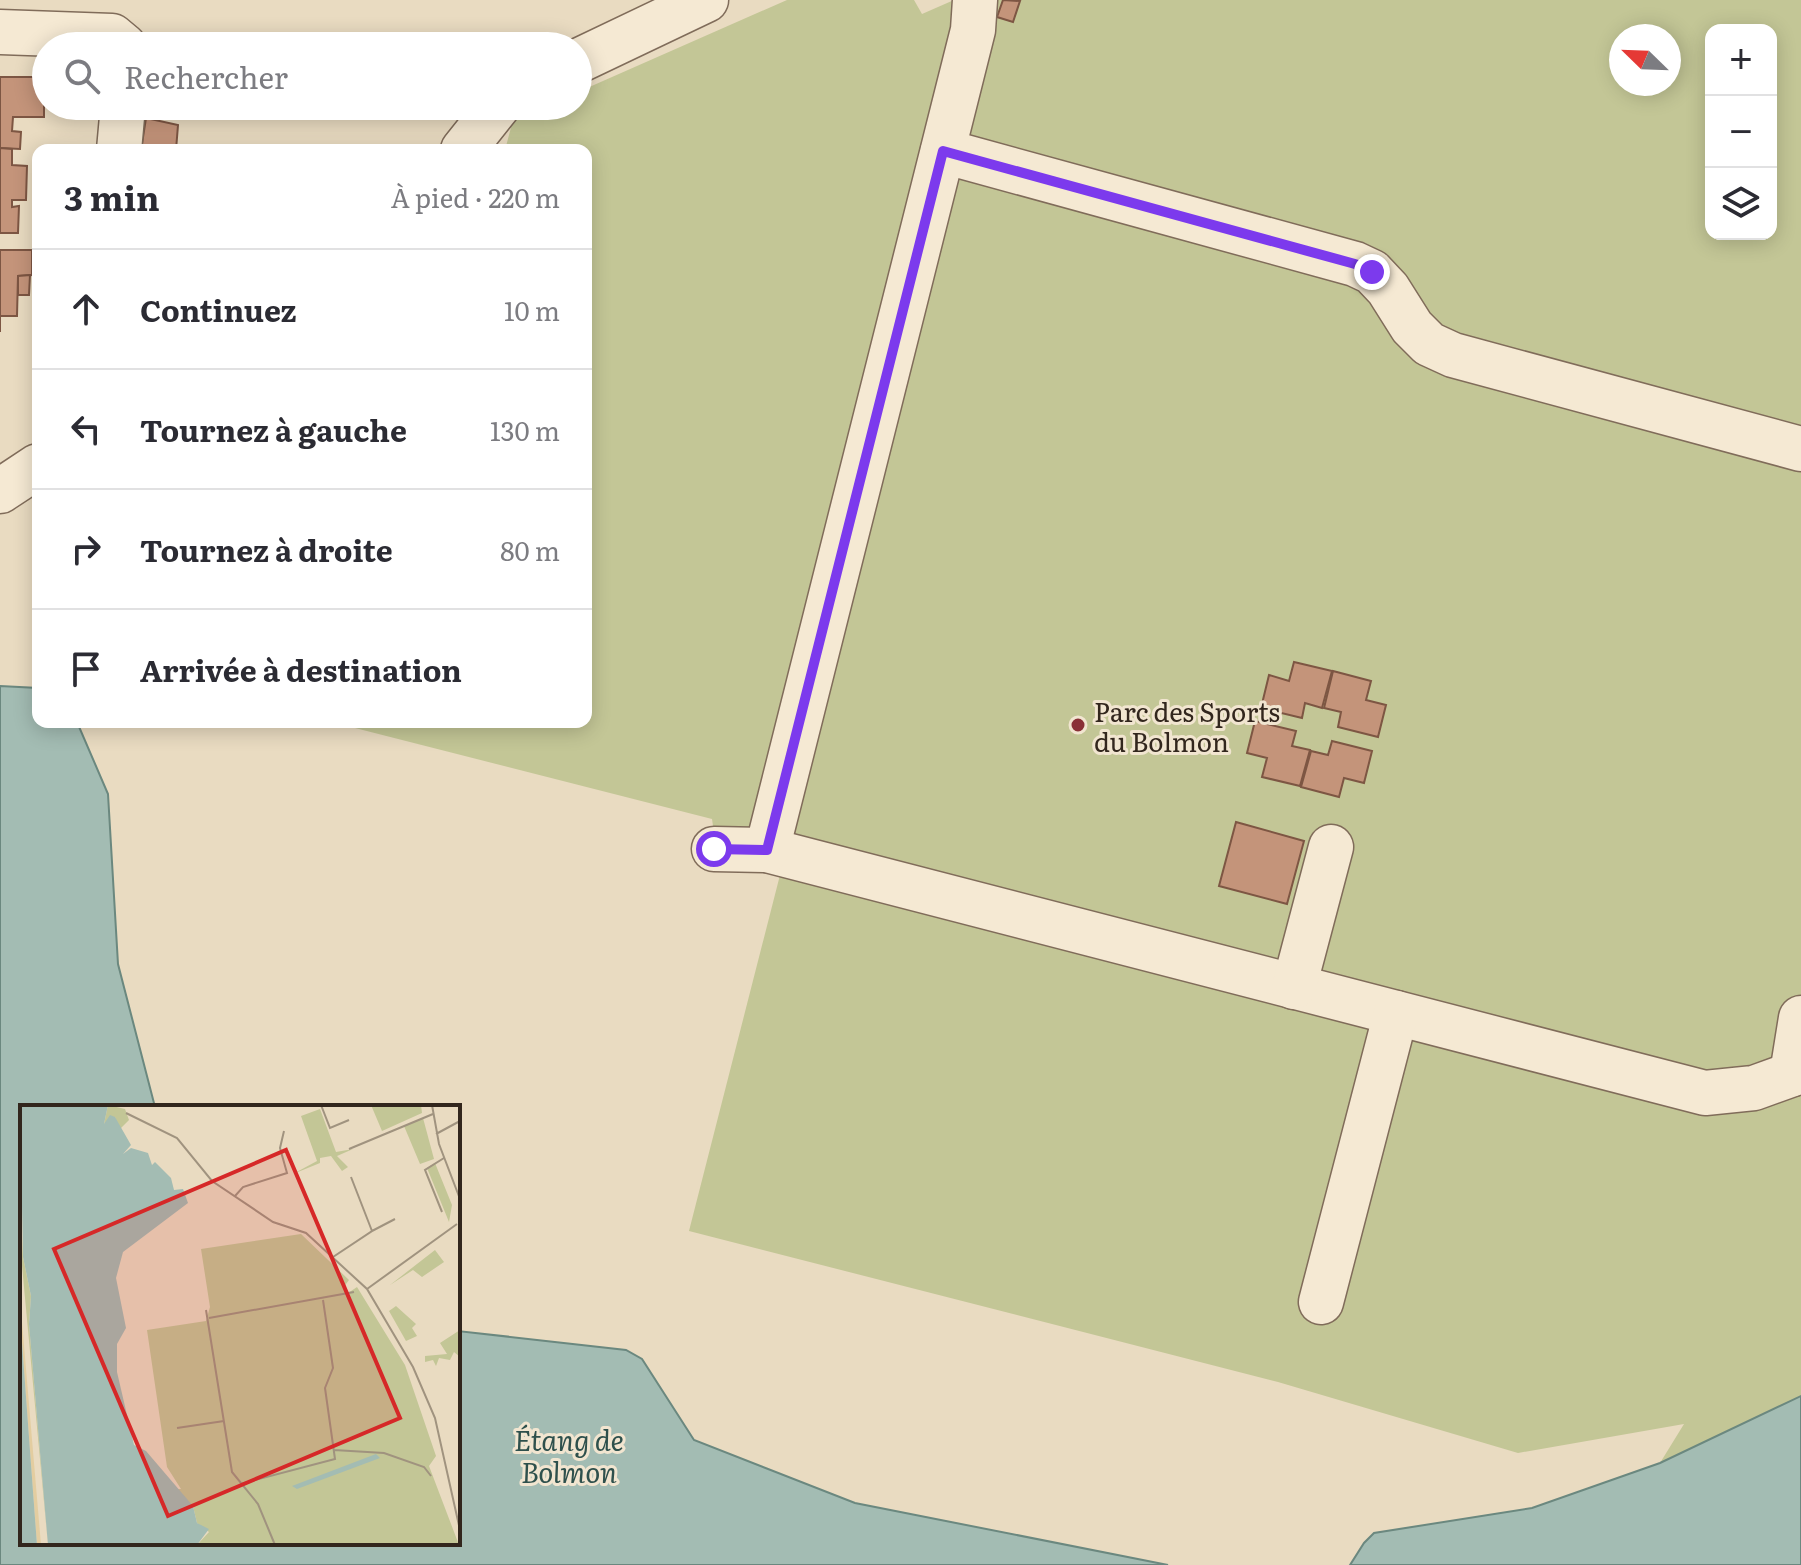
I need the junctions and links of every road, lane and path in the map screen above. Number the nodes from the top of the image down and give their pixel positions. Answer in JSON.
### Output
{"nodes":[{"id":1,"x":706,"y":0,"type":"edge"},
{"id":2,"x":975,"y":0,"type":"edge"},
{"id":3,"x":0,"y":32,"type":"edge"},
{"id":4,"x":32,"y":33,"type":"edge"},
{"id":5,"x":592,"y":54,"type":"edge"},
{"id":6,"x":122,"y":120,"type":"edge"},
{"id":7,"x":487,"y":120,"type":"edge"},
{"id":8,"x":120,"y":144,"type":"edge"},
{"id":9,"x":468,"y":144,"type":"edge"},
{"id":10,"x":943,"y":151,"type":"junction"},
{"id":11,"x":1801,"y":449,"type":"edge"},
{"id":12,"x":32,"y":470,"type":"edge"},
{"id":13,"x":0,"y":491,"type":"edge"},
{"id":14,"x":1331,"y":847,"type":"dead end"},
{"id":15,"x":714,"y":849,"type":"dead end"},
{"id":16,"x":767,"y":850,"type":"junction"},
{"id":17,"x":1294,"y":987,"type":"junction"},
{"id":18,"x":1396,"y":1013,"type":"junction"},
{"id":19,"x":1801,"y":1018,"type":"edge"},
{"id":20,"x":1797,"y":1072,"type":"edge"},
{"id":21,"x":1321,"y":1302,"type":"dead end"}],
"edges":[{"from":1,"to":5,"type":"street"},
{"from":2,"to":10,"type":"street"},
{"from":3,"to":4,"type":"street"},
{"from":6,"to":8,"type":"street"},
{"from":7,"to":9,"type":"street"},
{"from":10,"to":11,"type":"street"},
{"from":10,"to":16,"type":"street"},
{"from":12,"to":13,"type":"street"},
{"from":14,"to":17,"type":"street"},
{"from":15,"to":16,"type":"street"},
{"from":16,"to":17,"type":"street"},
{"from":17,"to":18,"type":"street"},
{"from":18,"to":20,"type":"street"},
{"from":18,"to":21,"type":"street"},
{"from":19,"to":20,"type":"street"}]}
